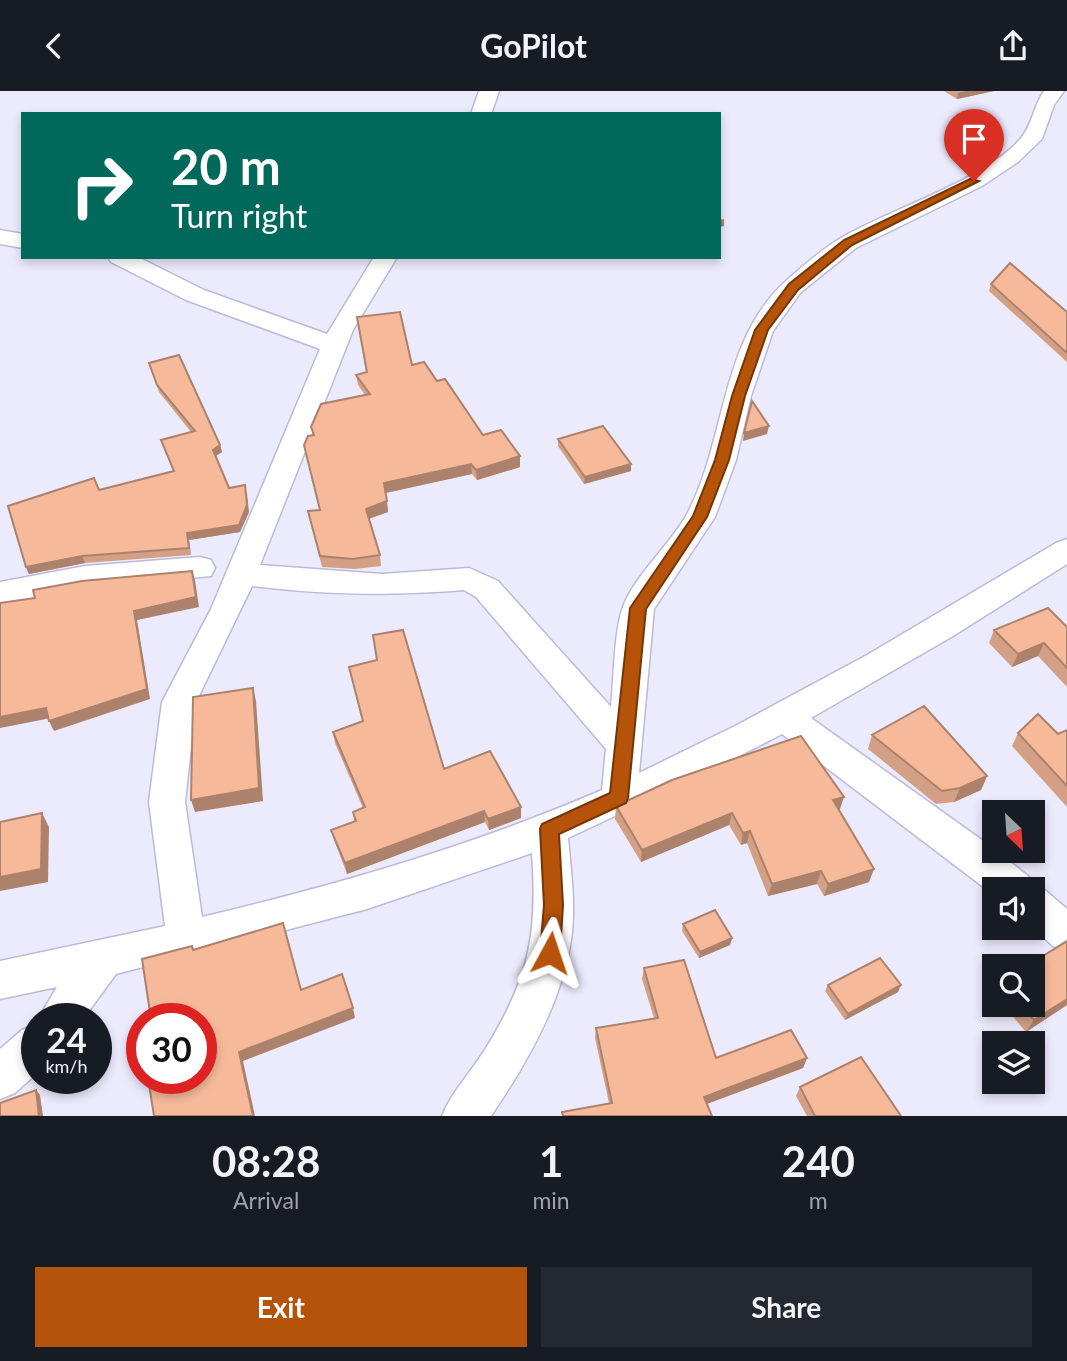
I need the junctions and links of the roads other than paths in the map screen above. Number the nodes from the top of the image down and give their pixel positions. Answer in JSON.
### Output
{"nodes":[{"id":1,"x":489,"y":91,"type":"edge"},
{"id":2,"x":1054,"y":91,"type":"edge"},
{"id":3,"x":482,"y":112,"type":"edge"},
{"id":4,"x":0,"y":237,"type":"edge"},
{"id":5,"x":21,"y":241,"type":"edge"},
{"id":6,"x":123,"y":259,"type":"edge"},
{"id":7,"x":385,"y":259,"type":"edge"},
{"id":8,"x":335,"y":347,"type":"junction"},
{"id":9,"x":1067,"y":550,"type":"edge"},
{"id":10,"x":200,"y":568,"type":"dead end"},
{"id":11,"x":243,"y":574,"type":"junction"},
{"id":12,"x":0,"y":593,"type":"edge"},
{"id":13,"x":785,"y":718,"type":"junction"},
{"id":14,"x":624,"y":745,"type":"junction"},
{"id":15,"x":619,"y":798,"type":"junction"},
{"id":16,"x":549,"y":829,"type":"junction"},
{"id":17,"x":1001,"y":877,"type":"edge"},
{"id":18,"x":1045,"y":915,"type":"edge"},
{"id":19,"x":1067,"y":933,"type":"edge"},
{"id":20,"x":186,"y":939,"type":"junction"},
{"id":21,"x":102,"y":961,"type":"junction"},
{"id":22,"x":0,"y":980,"type":"edge"},
{"id":23,"x":70,"y":1003,"type":"edge"},
{"id":24,"x":21,"y":1059,"type":"edge"},
{"id":25,"x":0,"y":1078,"type":"edge"},
{"id":26,"x":471,"y":1113,"type":"edge"}],
"edges":[{"from":1,"to":3,"type":"street"},
{"from":2,"to":14,"type":"street"},
{"from":4,"to":5,"type":"street"},
{"from":6,"to":8,"type":"street"},
{"from":7,"to":8,"type":"street"},
{"from":8,"to":11,"type":"street"},
{"from":9,"to":13,"type":"street"},
{"from":10,"to":12,"type":"street"},
{"from":11,"to":14,"type":"street"},
{"from":11,"to":20,"type":"street"},
{"from":13,"to":15,"type":"street"},
{"from":13,"to":17,"type":"street"},
{"from":14,"to":15,"type":"street"},
{"from":15,"to":16,"type":"street"},
{"from":16,"to":20,"type":"street"},
{"from":16,"to":26,"type":"street"},
{"from":18,"to":19,"type":"street"},
{"from":20,"to":21,"type":"street"},
{"from":21,"to":22,"type":"street"},
{"from":21,"to":23,"type":"street"},
{"from":24,"to":25,"type":"street"}]}
